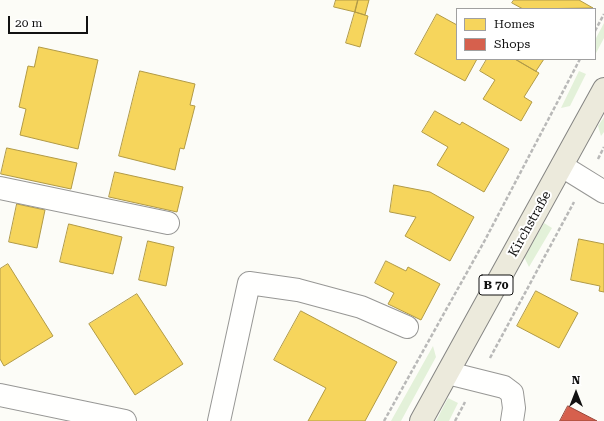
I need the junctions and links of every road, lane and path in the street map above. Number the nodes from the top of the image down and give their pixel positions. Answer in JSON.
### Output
{"nodes":[{"id":1,"x":604,"y":14,"type":"edge"},
{"id":2,"x":596,"y":29,"type":"edge"},
{"id":3,"x":579,"y":60,"type":"edge"},
{"id":4,"x":604,"y":89,"type":"edge"},
{"id":5,"x":604,"y":147,"type":"edge"},
{"id":6,"x":562,"y":166,"type":"junction"},
{"id":7,"x":595,"y":186,"type":"edge"},
{"id":8,"x":0,"y":188,"type":"edge"},
{"id":9,"x":168,"y":223,"type":"dead end"},
{"id":10,"x":406,"y":327,"type":"dead end"},
{"id":11,"x":448,"y":373,"type":"junction"},
{"id":12,"x":478,"y":380,"type":"junction"},
{"id":13,"x":0,"y":395,"type":"edge"},
{"id":14,"x":125,"y":421,"type":"edge"},
{"id":15,"x":219,"y":421,"type":"edge"},
{"id":16,"x":384,"y":421,"type":"edge"},
{"id":17,"x":421,"y":421,"type":"edge"},
{"id":18,"x":455,"y":421,"type":"edge"},
{"id":19,"x":512,"y":421,"type":"edge"}],
"edges":[{"from":1,"to":2,"type":"path"},
{"from":3,"to":16,"type":"path"},
{"from":4,"to":6,"type":"main road","name":"Kirchstraße","number":"B 70"},
{"from":5,"to":7,"type":"path"},
{"from":6,"to":7,"type":"street"},
{"from":6,"to":11,"type":"main road","name":"Kirchstraße","number":"B 70"},
{"from":7,"to":12,"type":"path"},
{"from":8,"to":9,"type":"street"},
{"from":10,"to":15,"type":"street"},
{"from":11,"to":12,"type":"street"},
{"from":11,"to":17,"type":"main road","name":"Kirchstraße","number":"B 70"},
{"from":12,"to":18,"type":"path"},
{"from":12,"to":19,"type":"street"},
{"from":13,"to":14,"type":"street"}]}
